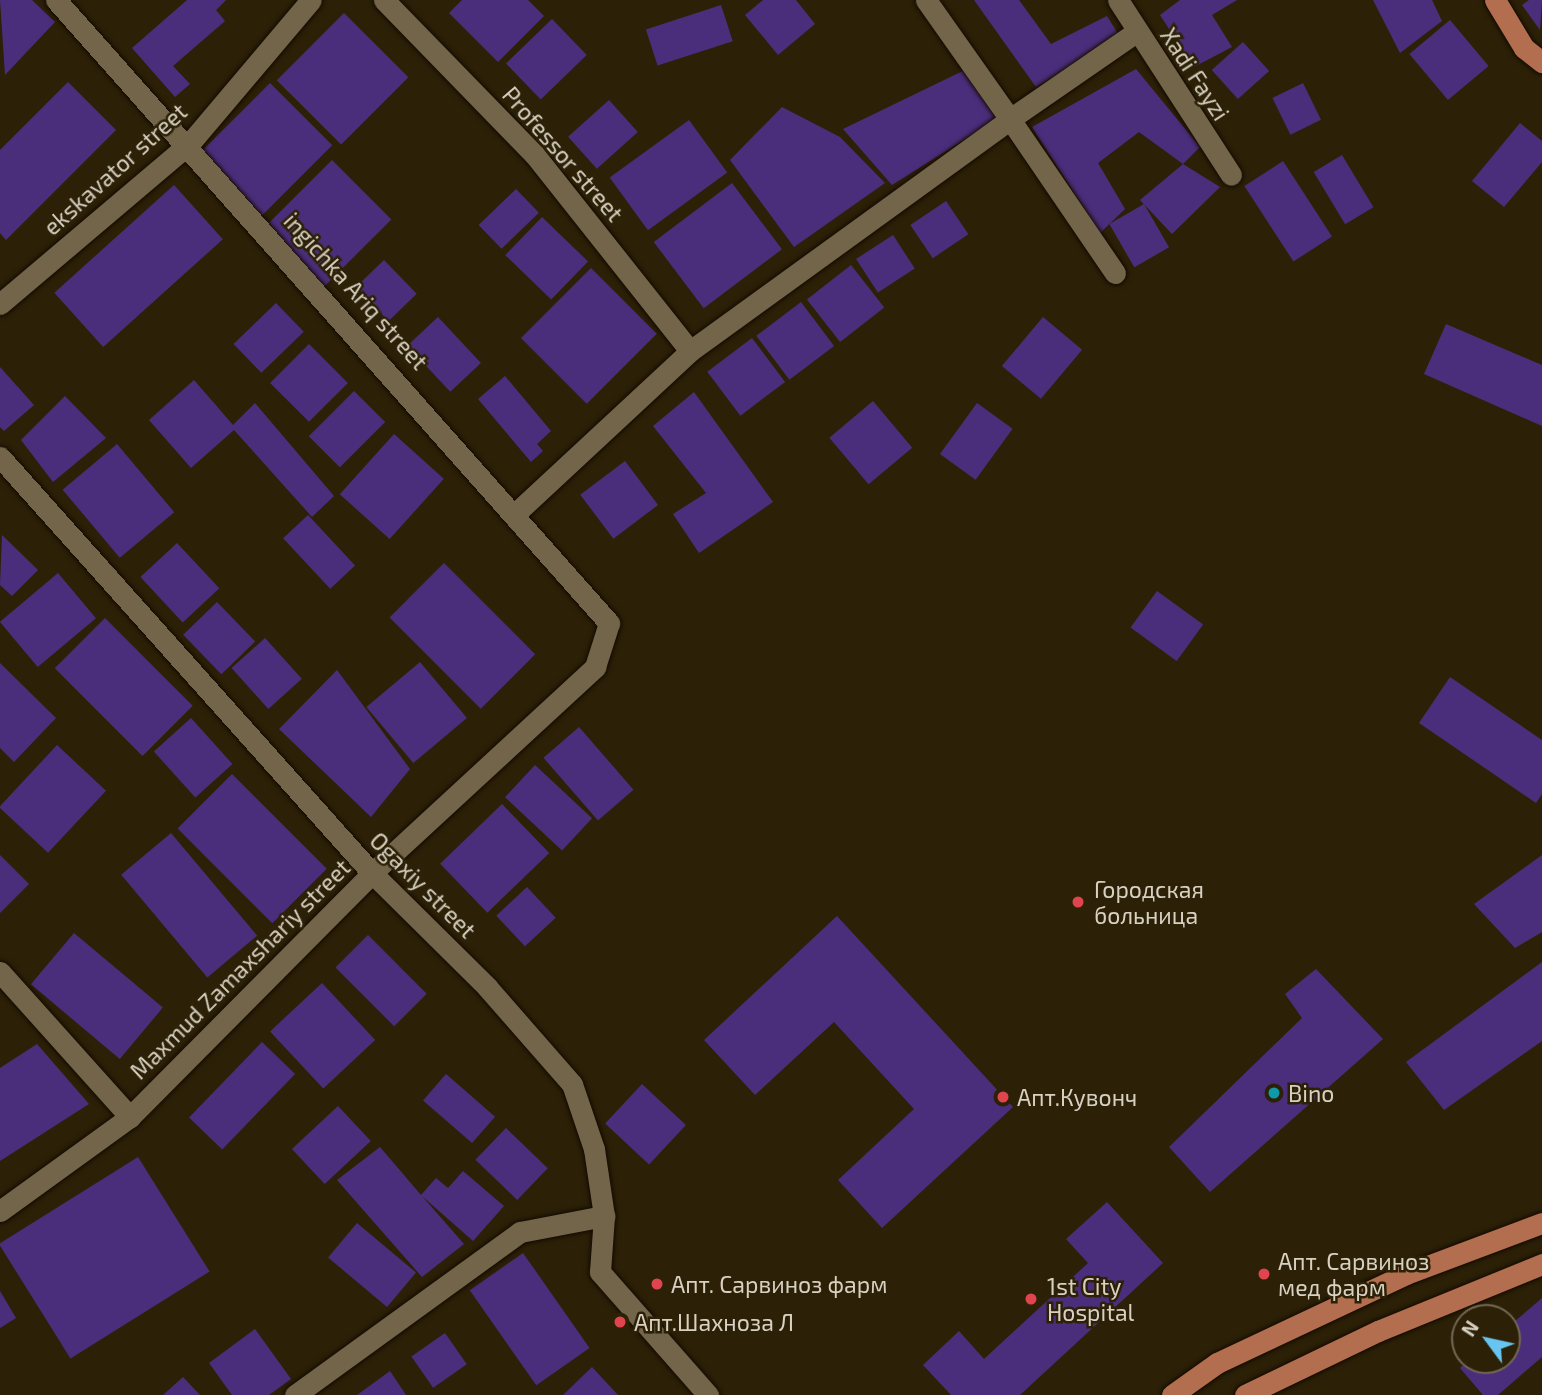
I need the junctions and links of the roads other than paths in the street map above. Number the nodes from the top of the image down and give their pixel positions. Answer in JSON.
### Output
{"nodes":[{"id":1,"x":56,"y":0,"type":"edge"},
{"id":2,"x":311,"y":0,"type":"edge"},
{"id":3,"x":384,"y":0,"type":"edge"},
{"id":4,"x":926,"y":0,"type":"edge"},
{"id":5,"x":1118,"y":0,"type":"edge"},
{"id":6,"x":1495,"y":0,"type":"edge"},
{"id":7,"x":1136,"y":32,"type":"junction"},
{"id":8,"x":1542,"y":62,"type":"edge"},
{"id":9,"x":1010,"y":119,"type":"junction"},
{"id":10,"x":190,"y":144,"type":"junction"},
{"id":11,"x":1231,"y":175,"type":"dead end"},
{"id":12,"x":1115,"y":273,"type":"dead end"},
{"id":13,"x":0,"y":304,"type":"edge"},
{"id":14,"x":691,"y":351,"type":"junction"},
{"id":15,"x":0,"y":457,"type":"edge"},
{"id":16,"x":517,"y":512,"type":"junction"},
{"id":17,"x":609,"y":623,"type":"joint"},
{"id":18,"x":372,"y":873,"type":"junction"},
{"id":19,"x":0,"y":972,"type":"edge"},
{"id":20,"x":130,"y":1117,"type":"junction"},
{"id":21,"x":0,"y":1211,"type":"edge"},
{"id":22,"x":604,"y":1216,"type":"junction"},
{"id":23,"x":1542,"y":1223,"type":"edge"},
{"id":24,"x":1542,"y":1264,"type":"edge"},
{"id":25,"x":295,"y":1395,"type":"edge"},
{"id":26,"x":708,"y":1395,"type":"edge"},
{"id":27,"x":1171,"y":1395,"type":"edge"},
{"id":28,"x":1245,"y":1395,"type":"edge"}],
"edges":[{"from":1,"to":10,"type":"street","name":"ingichka Ariq street"},
{"from":2,"to":10,"type":"street","name":"ekskavator street"},
{"from":3,"to":14,"type":"street","name":"Professor street"},
{"from":4,"to":9,"type":"street"},
{"from":5,"to":7,"type":"street","name":"Xadi Fayzi"},
{"from":6,"to":8,"type":"main road"},
{"from":7,"to":9,"type":"street"},
{"from":7,"to":11,"type":"street","name":"Xadi Fayzi"},
{"from":9,"to":12,"type":"street"},
{"from":9,"to":14,"type":"street"},
{"from":10,"to":13,"type":"street","name":"ekskavator street"},
{"from":10,"to":16,"type":"street","name":"ingichka Ariq street"},
{"from":14,"to":16,"type":"street"},
{"from":15,"to":18,"type":"street","name":"Ogaxiy street"},
{"from":16,"to":17,"type":"street","name":"ingichka Ariq street"},
{"from":17,"to":18,"type":"street","name":"Maxmud Zamaxshariy street"},
{"from":18,"to":20,"type":"street","name":"Maxmud Zamaxshariy street"},
{"from":18,"to":22,"type":"street","name":"Ogaxiy street"},
{"from":19,"to":20,"type":"street"},
{"from":20,"to":21,"type":"street","name":"Maxmud Zamaxshariy street"},
{"from":22,"to":25,"type":"street"},
{"from":22,"to":26,"type":"street","name":"Ogaxiy street"},
{"from":23,"to":27,"type":"main road"},
{"from":24,"to":28,"type":"main road"}]}
